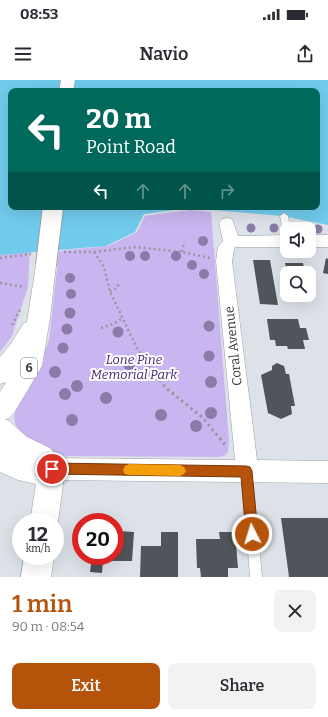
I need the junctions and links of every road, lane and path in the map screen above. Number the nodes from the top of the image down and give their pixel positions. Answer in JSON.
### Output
{"nodes":[{"id":1,"x":53,"y":210,"type":"edge"},
{"id":2,"x":284,"y":216,"type":"dead end"},
{"id":3,"x":285,"y":222,"type":"edge"},
{"id":4,"x":227,"y":223,"type":"dead end"},
{"id":5,"x":280,"y":241,"type":"edge"},
{"id":6,"x":316,"y":241,"type":"edge"},
{"id":7,"x":328,"y":241,"type":"edge"},
{"id":8,"x":184,"y":242,"type":"dead end"},
{"id":9,"x":231,"y":242,"type":"junction"},
{"id":10,"x":94,"y":252,"type":"junction"},
{"id":11,"x":182,"y":252,"type":"junction"},
{"id":12,"x":46,"y":257,"type":"junction"},
{"id":13,"x":0,"y":258,"type":"edge"},
{"id":14,"x":214,"y":258,"type":"dead end"},
{"id":15,"x":120,"y":282,"type":"dead end"},
{"id":16,"x":0,"y":283,"type":"edge"},
{"id":17,"x":110,"y":292,"type":"junction"},
{"id":18,"x":26,"y":293,"type":"dead end"},
{"id":19,"x":31,"y":312,"type":"junction"},
{"id":20,"x":123,"y":318,"type":"junction"},
{"id":21,"x":101,"y":328,"type":"dead end"},
{"id":22,"x":10,"y":330,"type":"dead end"},
{"id":23,"x":18,"y":352,"type":"junction"},
{"id":24,"x":0,"y":374,"type":"edge"},
{"id":25,"x":0,"y":394,"type":"edge"},
{"id":26,"x":0,"y":410,"type":"edge"},
{"id":27,"x":0,"y":429,"type":"edge"},
{"id":28,"x":3,"y":462,"type":"edge"},
{"id":29,"x":52,"y":469,"type":"junction"},
{"id":30,"x":246,"y":471,"type":"junction"},
{"id":31,"x":328,"y":472,"type":"edge"},
{"id":32,"x":45,"y":513,"type":"edge"},
{"id":33,"x":38,"y":565,"type":"edge"},
{"id":34,"x":36,"y":577,"type":"edge"},
{"id":35,"x":256,"y":577,"type":"edge"}],
"edges":[{"from":1,"to":12,"type":"main road","number":"6","bridge":true},
{"from":2,"to":3,"type":"lane"},
{"from":4,"to":9,"type":"street"},
{"from":5,"to":9,"type":"street"},
{"from":6,"to":7,"type":"street"},
{"from":8,"to":11,"type":"path"},
{"from":9,"to":30,"type":"street","name":"Coral Avenue"},
{"from":10,"to":11,"type":"path"},
{"from":10,"to":12,"type":"path"},
{"from":10,"to":17,"type":"path"},
{"from":11,"to":14,"type":"path"},
{"from":12,"to":13,"type":"path"},
{"from":12,"to":19,"type":"main road","number":"6"},
{"from":15,"to":17,"type":"path"},
{"from":16,"to":18,"type":"path"},
{"from":17,"to":20,"type":"path"},
{"from":19,"to":22,"type":"path"},
{"from":19,"to":23,"type":"main road","number":"6"},
{"from":19,"to":26,"type":"main road","number":"6"},
{"from":20,"to":21,"type":"path"},
{"from":20,"to":30,"type":"path"},
{"from":23,"to":24,"type":"main road","number":"6"},
{"from":23,"to":25,"type":"main road"},
{"from":27,"to":29,"type":"main road"},
{"from":28,"to":29,"type":"main road"},
{"from":29,"to":30,"type":"street"},
{"from":29,"to":32,"type":"main road"},
{"from":30,"to":31,"type":"street"},
{"from":30,"to":35,"type":"lane"},
{"from":33,"to":34,"type":"main road"}]}
